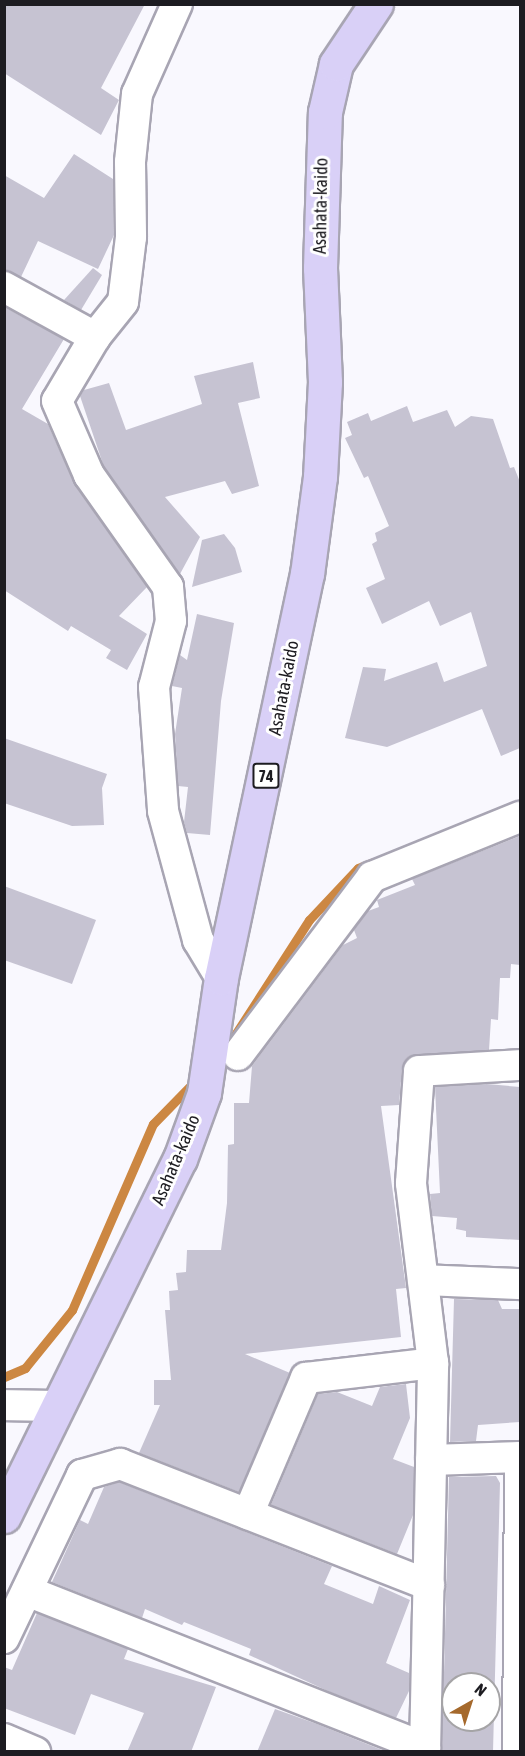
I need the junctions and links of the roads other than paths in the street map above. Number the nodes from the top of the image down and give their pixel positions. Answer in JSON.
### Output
{"nodes":[{"id":1,"x":177,"y":4,"type":"edge"},
{"id":2,"x":376,"y":4,"type":"edge"},
{"id":3,"x":4,"y":287,"type":"edge"},
{"id":4,"x":95,"y":338,"type":"junction"},
{"id":5,"x":520,"y":817,"type":"edge"},
{"id":6,"x":221,"y":978,"type":"junction"},
{"id":7,"x":238,"y":1055,"type":"dead end"},
{"id":8,"x":520,"y":1065,"type":"edge"},
{"id":9,"x":423,"y":1280,"type":"junction"},
{"id":10,"x":520,"y":1284,"type":"edge"},
{"id":11,"x":434,"y":1364,"type":"junction"},
{"id":12,"x":4,"y":1405,"type":"edge"},
{"id":13,"x":56,"y":1406,"type":"junction"},
{"id":14,"x":520,"y":1457,"type":"edge"},
{"id":15,"x":431,"y":1460,"type":"junction"},
{"id":16,"x":248,"y":1514,"type":"junction"},
{"id":17,"x":4,"y":1516,"type":"edge"},
{"id":18,"x":429,"y":1585,"type":"junction"},
{"id":19,"x":27,"y":1591,"type":"junction"},
{"id":20,"x":520,"y":1622,"type":"edge"},
{"id":21,"x":4,"y":1638,"type":"edge"},
{"id":22,"x":4,"y":1739,"type":"edge"},
{"id":23,"x":425,"y":1750,"type":"edge"},
{"id":24,"x":35,"y":1752,"type":"edge"},
{"id":25,"x":518,"y":1752,"type":"edge"}],
"edges":[{"from":1,"to":4,"type":"street"},
{"from":2,"to":6,"type":"main road","name":"Asahata-kaido","number":"74"},
{"from":3,"to":4,"type":"street"},
{"from":4,"to":6,"type":"street"},
{"from":5,"to":7,"type":"street"},
{"from":6,"to":13,"type":"main road","name":"Asahata-kaido","number":"74"},
{"from":8,"to":9,"type":"street"},
{"from":9,"to":10,"type":"street"},
{"from":9,"to":11,"type":"street"},
{"from":11,"to":15,"type":"street"},
{"from":11,"to":16,"type":"street"},
{"from":12,"to":13,"type":"street"},
{"from":13,"to":17,"type":"main road","name":"Asahata-kaido","number":"74"},
{"from":14,"to":15,"type":"street"},
{"from":14,"to":20,"type":"street"},
{"from":15,"to":18,"type":"street"},
{"from":16,"to":18,"type":"street"},
{"from":16,"to":19,"type":"street"},
{"from":18,"to":23,"type":"street"},
{"from":19,"to":21,"type":"street"},
{"from":19,"to":23,"type":"street"},
{"from":20,"to":25,"type":"street"},
{"from":22,"to":24,"type":"street"}]}
